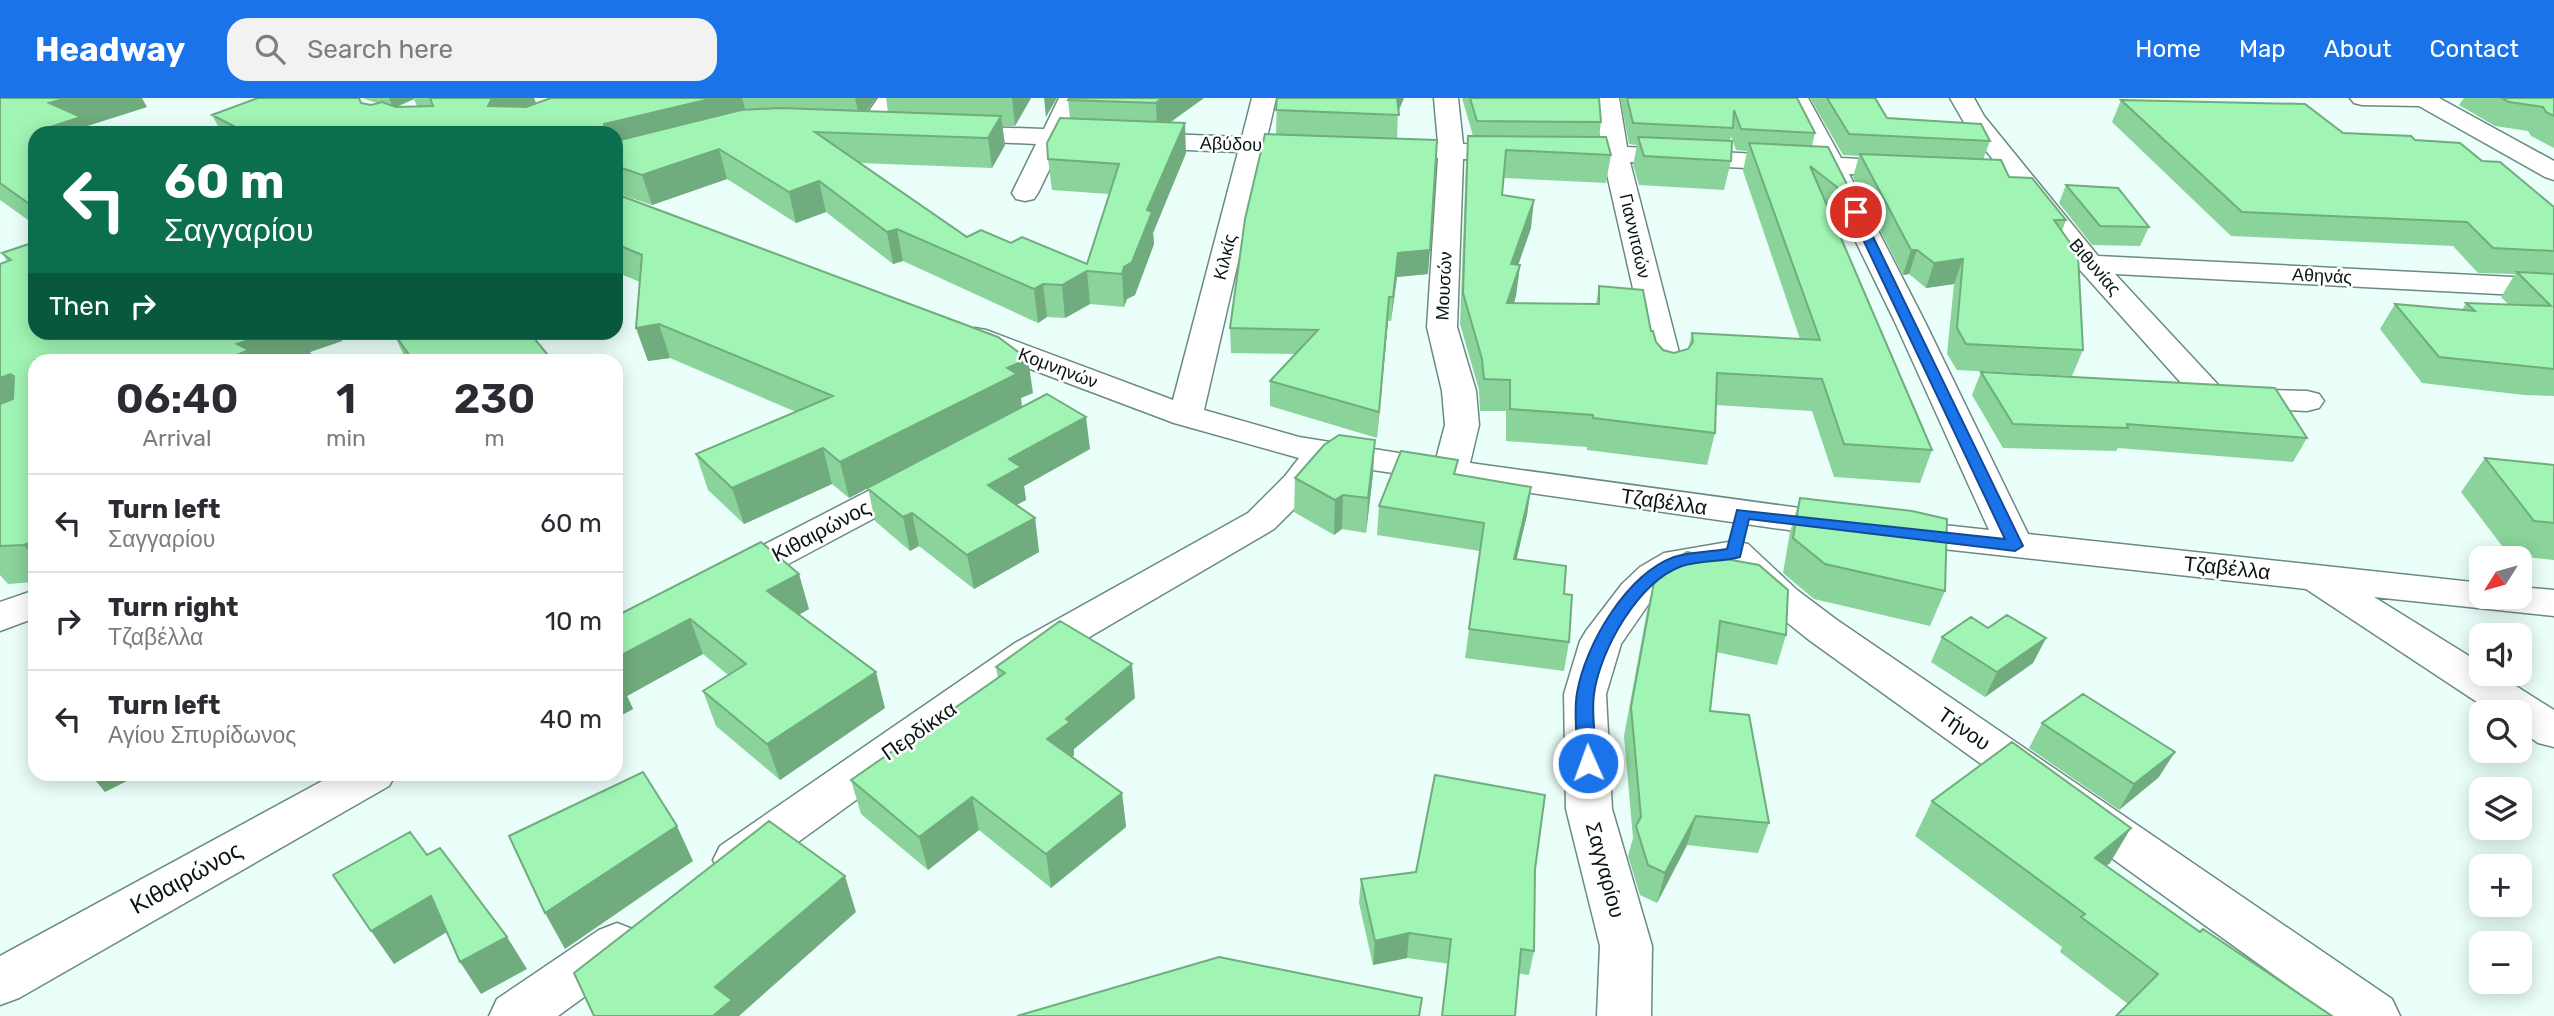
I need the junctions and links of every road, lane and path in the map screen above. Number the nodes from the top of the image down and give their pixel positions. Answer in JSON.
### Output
{"nodes":[{"id":1,"x":890,"y":98,"type":"edge"},
{"id":2,"x":1072,"y":98,"type":"edge"},
{"id":3,"x":1264,"y":98,"type":"edge"},
{"id":4,"x":1446,"y":98,"type":"edge"},
{"id":5,"x":1607,"y":98,"type":"edge"},
{"id":6,"x":1796,"y":98,"type":"edge"},
{"id":7,"x":1962,"y":98,"type":"edge"},
{"id":8,"x":2362,"y":98,"type":"edge"},
{"id":9,"x":2423,"y":99,"type":"edge"},
{"id":10,"x":841,"y":129,"type":"edge"},
{"id":11,"x":931,"y":133,"type":"edge"},
{"id":12,"x":1055,"y":137,"type":"junction"},
{"id":13,"x":1252,"y":145,"type":"junction"},
{"id":14,"x":1332,"y":148,"type":"edge"},
{"id":15,"x":1358,"y":149,"type":"edge"},
{"id":16,"x":1451,"y":153,"type":"junction"},
{"id":17,"x":1615,"y":154,"type":"junction"},
{"id":18,"x":1832,"y":164,"type":"junction"},
{"id":19,"x":2554,"y":172,"type":"edge"},
{"id":20,"x":2018,"y":175,"type":"junction"},
{"id":21,"x":2554,"y":180,"type":"edge"},
{"id":22,"x":1026,"y":193,"type":"dead end"},
{"id":23,"x":2554,"y":197,"type":"edge"},
{"id":24,"x":2090,"y":264,"type":"junction"},
{"id":25,"x":2554,"y":288,"type":"edge"},
{"id":26,"x":944,"y":326,"type":"edge"},
{"id":27,"x":1668,"y":372,"type":"edge"},
{"id":28,"x":1100,"y":384,"type":"junction"},
{"id":29,"x":2170,"y":394,"type":"edge"},
{"id":30,"x":2211,"y":396,"type":"junction"},
{"id":31,"x":2307,"y":401,"type":"dead end"},
{"id":32,"x":1064,"y":403,"type":"edge"},
{"id":33,"x":1186,"y":416,"type":"junction"},
{"id":34,"x":1321,"y":453,"type":"junction"},
{"id":35,"x":943,"y":467,"type":"edge"},
{"id":36,"x":1451,"y":470,"type":"junction"},
{"id":37,"x":1738,"y":533,"type":"junction"},
{"id":38,"x":2015,"y":546,"type":"junction"},
{"id":39,"x":2313,"y":577,"type":"junction"},
{"id":40,"x":701,"y":594,"type":"edge"},
{"id":41,"x":2469,"y":595,"type":"edge"},
{"id":42,"x":2532,"y":601,"type":"edge"},
{"id":43,"x":2554,"y":603,"type":"edge"},
{"id":44,"x":28,"y":606,"type":"edge"},
{"id":45,"x":0,"y":617,"type":"edge"},
{"id":46,"x":2554,"y":731,"type":"edge"},
{"id":47,"x":360,"y":781,"type":"edge"},
{"id":48,"x":710,"y":879,"type":"edge"},
{"id":49,"x":653,"y":919,"type":"edge"},
{"id":50,"x":0,"y":982,"type":"edge"},
{"id":51,"x":516,"y":1016,"type":"edge"},
{"id":52,"x":1624,"y":1016,"type":"edge"},
{"id":53,"x":2373,"y":1016,"type":"edge"}],
"edges":[{"from":1,"to":10,"type":"street"},
{"from":2,"to":12,"type":"street"},
{"from":3,"to":13,"type":"street","name":"Κιλκίς"},
{"from":4,"to":16,"type":"street","name":"Μουσών"},
{"from":5,"to":17,"type":"street","name":"Γιαννιτσών"},
{"from":6,"to":18,"type":"street"},
{"from":7,"to":20,"type":"street","name":"Βιθυνίας"},
{"from":8,"to":9,"type":"street"},
{"from":9,"to":19,"type":"street"},
{"from":11,"to":12,"type":"street","name":"Αβύδου"},
{"from":12,"to":13,"type":"street","name":"Αβύδου"},
{"from":12,"to":22,"type":"street"},
{"from":13,"to":14,"type":"street","name":"Αβύδου"},
{"from":13,"to":33,"type":"street","name":"Κιλκίς"},
{"from":15,"to":16,"type":"street"},
{"from":16,"to":17,"type":"street"},
{"from":16,"to":36,"type":"street","name":"Μουσών"},
{"from":17,"to":18,"type":"street"},
{"from":17,"to":27,"type":"street","name":"Γιαννιτσών"},
{"from":18,"to":20,"type":"street"},
{"from":18,"to":38,"type":"street"},
{"from":20,"to":24,"type":"street","name":"Βιθυνίας"},
{"from":21,"to":23,"type":"street"},
{"from":24,"to":25,"type":"street","name":"Αθηνάς"},
{"from":24,"to":30,"type":"street","name":"Βιθυνίας"},
{"from":26,"to":28,"type":"street","name":"Κομνηνών"},
{"from":28,"to":32,"type":"street"},
{"from":28,"to":33,"type":"street","name":"Κομνηνών"},
{"from":29,"to":30,"type":"street"},
{"from":30,"to":31,"type":"street"},
{"from":33,"to":34,"type":"street","name":"Τζαβέλλα"},
{"from":34,"to":36,"type":"street","name":"Τζαβέλλα"},
{"from":34,"to":48,"type":"street","name":"Περδίκκα"},
{"from":35,"to":40,"type":"street","name":"Κιθαιρώνος"},
{"from":36,"to":37,"type":"street","name":"Τζαβέλλα"},
{"from":37,"to":38,"type":"street","name":"Τζαβέλλα"},
{"from":37,"to":52,"type":"street","name":"Σαγγαρίου"},
{"from":37,"to":53,"type":"street","name":"Τήνου"},
{"from":38,"to":39,"type":"street","name":"Τζαβέλλα"},
{"from":39,"to":41,"type":"street","name":"Τζαβέλλα"},
{"from":39,"to":46,"type":"street"},
{"from":42,"to":43,"type":"street"},
{"from":44,"to":45,"type":"street"},
{"from":47,"to":50,"type":"street","name":"Κιθαιρώνος"},
{"from":49,"to":51,"type":"street"}]}
